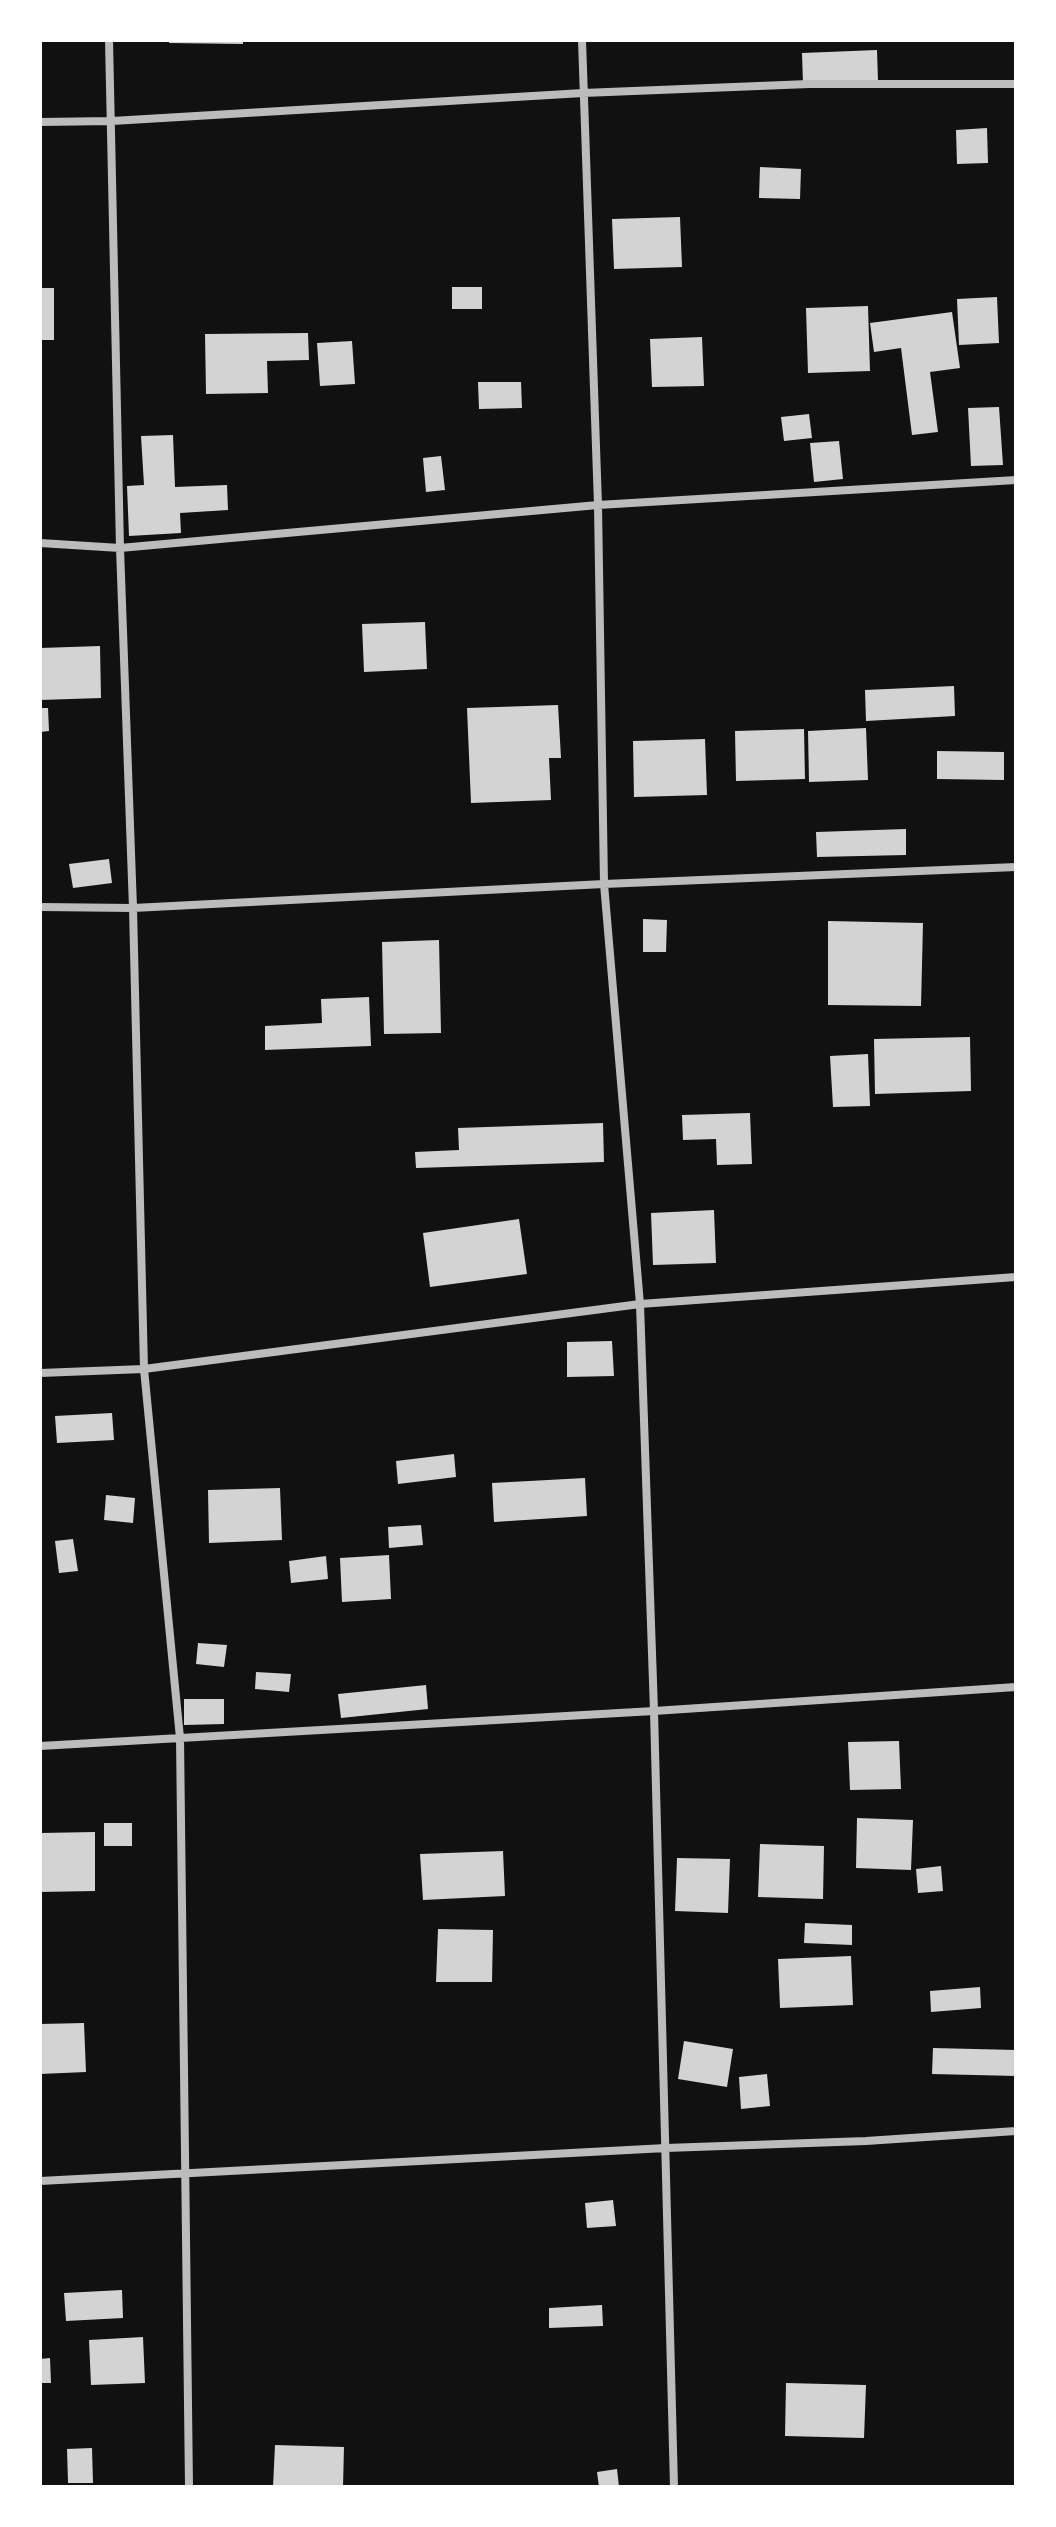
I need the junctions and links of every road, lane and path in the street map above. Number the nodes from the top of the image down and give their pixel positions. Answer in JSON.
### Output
{"nodes":[{"id":1,"x":109,"y":40,"type":"edge"},
{"id":2,"x":582,"y":40,"type":"edge"},
{"id":3,"x":1016,"y":84,"type":"edge"},
{"id":4,"x":583,"y":93,"type":"junction"},
{"id":5,"x":112,"y":121,"type":"junction"},
{"id":6,"x":40,"y":122,"type":"edge"},
{"id":7,"x":1016,"y":480,"type":"edge"},
{"id":8,"x":598,"y":505,"type":"junction"},
{"id":9,"x":40,"y":543,"type":"edge"},
{"id":10,"x":120,"y":548,"type":"junction"},
{"id":11,"x":1016,"y":867,"type":"edge"},
{"id":12,"x":604,"y":884,"type":"junction"},
{"id":13,"x":40,"y":907,"type":"edge"},
{"id":14,"x":133,"y":908,"type":"junction"},
{"id":15,"x":1016,"y":1277,"type":"edge"},
{"id":16,"x":640,"y":1304,"type":"junction"},
{"id":17,"x":144,"y":1369,"type":"junction"},
{"id":18,"x":40,"y":1373,"type":"edge"},
{"id":19,"x":1016,"y":1687,"type":"edge"},
{"id":20,"x":654,"y":1711,"type":"junction"},
{"id":21,"x":180,"y":1738,"type":"junction"},
{"id":22,"x":40,"y":1746,"type":"edge"},
{"id":23,"x":1016,"y":2131,"type":"edge"},
{"id":24,"x":666,"y":2148,"type":"junction"},
{"id":25,"x":185,"y":2172,"type":"junction"},
{"id":26,"x":40,"y":2181,"type":"edge"},
{"id":27,"x":189,"y":2487,"type":"edge"},
{"id":28,"x":674,"y":2487,"type":"edge"}],
"edges":[{"from":1,"to":5,"type":"street"},
{"from":2,"to":4,"type":"street"},
{"from":3,"to":4,"type":"street"},
{"from":4,"to":5,"type":"street"},
{"from":4,"to":8,"type":"street"},
{"from":5,"to":6,"type":"street"},
{"from":5,"to":10,"type":"street"},
{"from":7,"to":8,"type":"street"},
{"from":8,"to":10,"type":"street"},
{"from":8,"to":12,"type":"street"},
{"from":9,"to":10,"type":"street"},
{"from":10,"to":14,"type":"street"},
{"from":11,"to":12,"type":"street"},
{"from":12,"to":14,"type":"street"},
{"from":12,"to":16,"type":"street"},
{"from":13,"to":14,"type":"street"},
{"from":14,"to":17,"type":"street"},
{"from":15,"to":16,"type":"street"},
{"from":16,"to":17,"type":"street"},
{"from":16,"to":20,"type":"street"},
{"from":17,"to":18,"type":"street"},
{"from":17,"to":21,"type":"street"},
{"from":19,"to":20,"type":"street"},
{"from":20,"to":21,"type":"street"},
{"from":20,"to":24,"type":"street"},
{"from":21,"to":22,"type":"street"},
{"from":21,"to":25,"type":"street"},
{"from":23,"to":24,"type":"street"},
{"from":24,"to":25,"type":"street"},
{"from":24,"to":28,"type":"street"},
{"from":25,"to":26,"type":"street"},
{"from":25,"to":27,"type":"street"}]}
